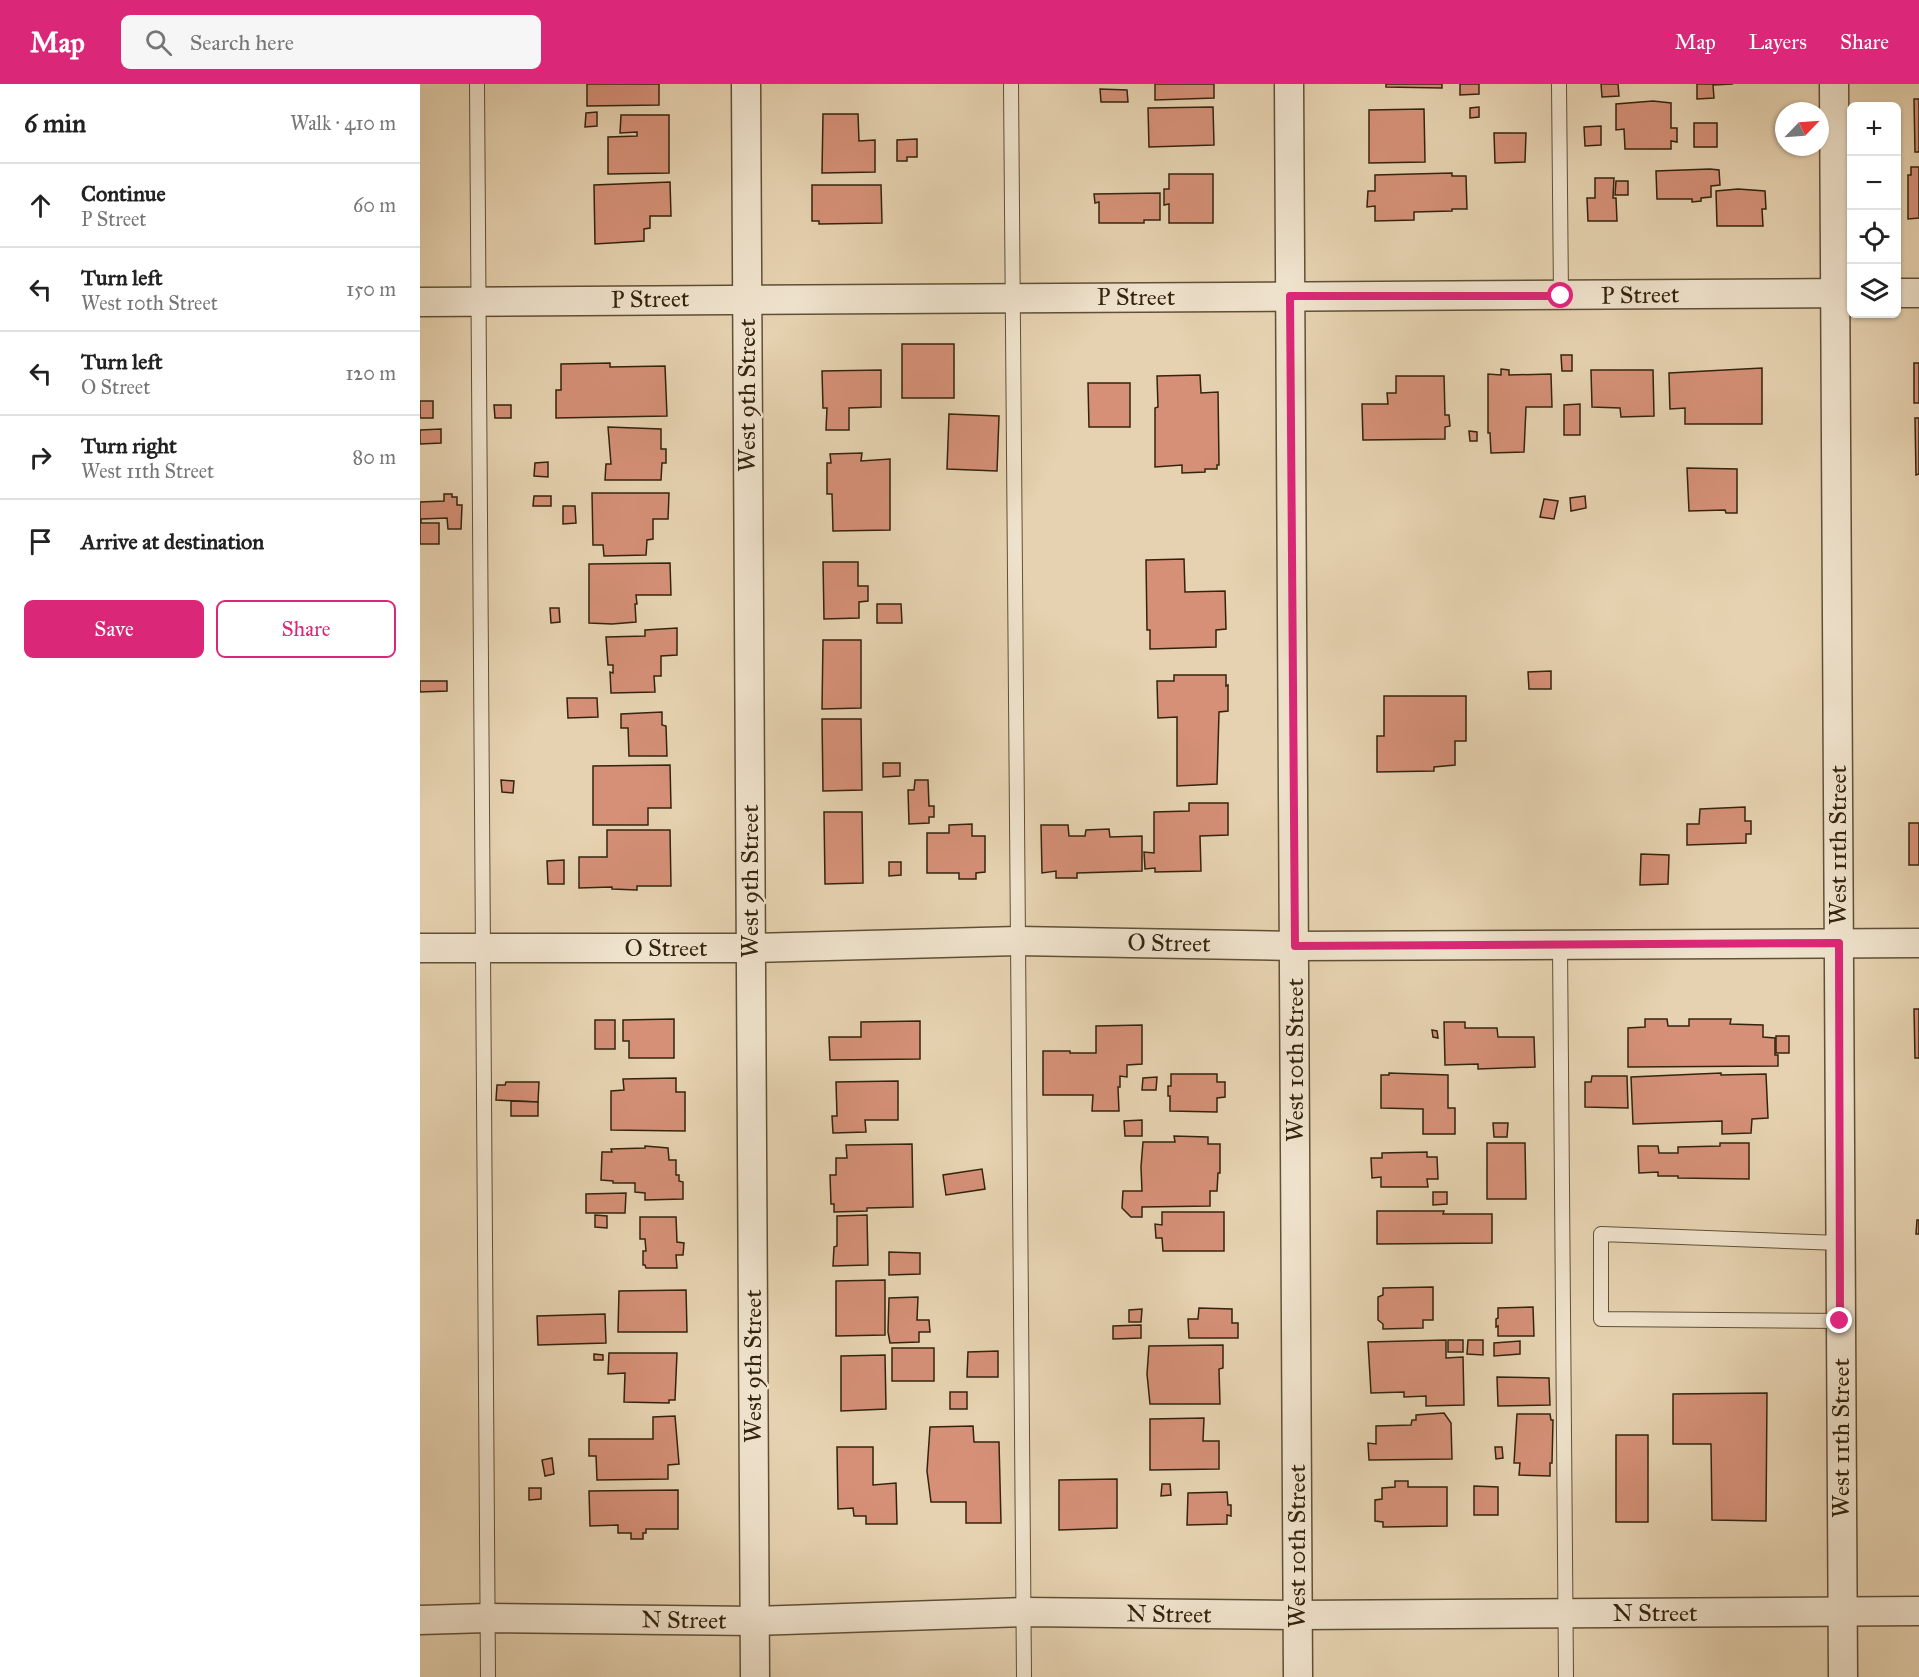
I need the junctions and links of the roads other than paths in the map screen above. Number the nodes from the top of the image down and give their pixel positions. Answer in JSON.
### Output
{"nodes":[{"id":1,"x":477,"y":84,"type":"edge"},
{"id":2,"x":746,"y":84,"type":"edge"},
{"id":3,"x":1011,"y":84,"type":"edge"},
{"id":4,"x":1289,"y":84,"type":"edge"},
{"id":5,"x":1559,"y":84,"type":"edge"},
{"id":6,"x":1834,"y":84,"type":"edge"},
{"id":7,"x":1843,"y":293,"type":"edge"},
{"id":8,"x":1901,"y":293,"type":"edge"},
{"id":9,"x":1919,"y":293,"type":"edge"},
{"id":10,"x":1290,"y":296,"type":"junction"},
{"id":11,"x":1561,"y":296,"type":"junction"},
{"id":12,"x":747,"y":298,"type":"junction"},
{"id":13,"x":1013,"y":298,"type":"junction"},
{"id":14,"x":479,"y":301,"type":"junction"},
{"id":15,"x":420,"y":302,"type":"edge"},
{"id":16,"x":1018,"y":941,"type":"junction"},
{"id":17,"x":1839,"y":943,"type":"junction"},
{"id":18,"x":1919,"y":943,"type":"edge"},
{"id":19,"x":1560,"y":945,"type":"junction"},
{"id":20,"x":1295,"y":946,"type":"junction"},
{"id":21,"x":483,"y":947,"type":"junction"},
{"id":22,"x":420,"y":948,"type":"edge"},
{"id":23,"x":750,"y":948,"type":"junction"},
{"id":24,"x":1840,"y":1243,"type":"junction"},
{"id":25,"x":1840,"y":1321,"type":"junction"},
{"id":26,"x":1919,"y":1611,"type":"edge"},
{"id":27,"x":1023,"y":1612,"type":"junction"},
{"id":28,"x":1842,"y":1612,"type":"junction"},
{"id":29,"x":1565,"y":1614,"type":"junction"},
{"id":30,"x":1297,"y":1615,"type":"junction"},
{"id":31,"x":487,"y":1618,"type":"junction"},
{"id":32,"x":420,"y":1620,"type":"edge"},
{"id":33,"x":755,"y":1621,"type":"junction"},
{"id":34,"x":488,"y":1677,"type":"edge"},
{"id":35,"x":755,"y":1677,"type":"edge"},
{"id":36,"x":1024,"y":1677,"type":"edge"},
{"id":37,"x":1298,"y":1677,"type":"edge"},
{"id":38,"x":1566,"y":1677,"type":"edge"},
{"id":39,"x":1843,"y":1677,"type":"edge"}],
"edges":[{"from":1,"to":14,"type":"lane"},
{"from":2,"to":12,"type":"street","name":"West 9th Street"},
{"from":3,"to":13,"type":"lane"},
{"from":4,"to":10,"type":"street","name":"West 10th Street"},
{"from":5,"to":11,"type":"lane"},
{"from":6,"to":7,"type":"street","name":"West 11th Street"},
{"from":7,"to":11,"type":"street","name":"P Street"},
{"from":7,"to":17,"type":"street","name":"West 11th Street"},
{"from":8,"to":9,"type":"street"},
{"from":10,"to":11,"type":"street","name":"P Street"},
{"from":10,"to":13,"type":"street","name":"P Street"},
{"from":10,"to":20,"type":"street","name":"West 10th Street"},
{"from":12,"to":13,"type":"street","name":"P Street"},
{"from":12,"to":14,"type":"street","name":"P Street"},
{"from":12,"to":23,"type":"street","name":"West 9th Street"},
{"from":13,"to":16,"type":"lane"},
{"from":14,"to":15,"type":"street","name":"P Street"},
{"from":14,"to":21,"type":"lane"},
{"from":16,"to":20,"type":"street","name":"O Street"},
{"from":16,"to":23,"type":"street","name":"O Street"},
{"from":16,"to":27,"type":"lane"},
{"from":17,"to":18,"type":"street","name":"O Street"},
{"from":17,"to":19,"type":"street","name":"O Street"},
{"from":17,"to":24,"type":"street","name":"West 11th Street"},
{"from":19,"to":20,"type":"street","name":"O Street"},
{"from":19,"to":29,"type":"lane"},
{"from":20,"to":30,"type":"street","name":"West 10th Street"},
{"from":21,"to":22,"type":"street","name":"O Street"},
{"from":21,"to":23,"type":"street","name":"O Street"},
{"from":21,"to":31,"type":"lane"},
{"from":23,"to":33,"type":"street","name":"West 9th Street"},
{"from":24,"to":25,"type":"street","name":"West 11th Street"},
{"from":24,"to":25,"type":"lane"},
{"from":25,"to":28,"type":"street","name":"West 11th Street"},
{"from":26,"to":28,"type":"street","name":"N Street"},
{"from":27,"to":30,"type":"street","name":"N Street"},
{"from":27,"to":33,"type":"street","name":"N Street"},
{"from":27,"to":36,"type":"lane"},
{"from":28,"to":29,"type":"street","name":"N Street"},
{"from":28,"to":39,"type":"street","name":"West 11th Street"},
{"from":29,"to":30,"type":"street","name":"N Street"},
{"from":29,"to":38,"type":"lane"},
{"from":30,"to":37,"type":"street","name":"West 10th Street"},
{"from":31,"to":32,"type":"street","name":"N Street"},
{"from":31,"to":33,"type":"street","name":"N Street"},
{"from":31,"to":34,"type":"lane"},
{"from":33,"to":35,"type":"street","name":"West 9th Street"}]}
